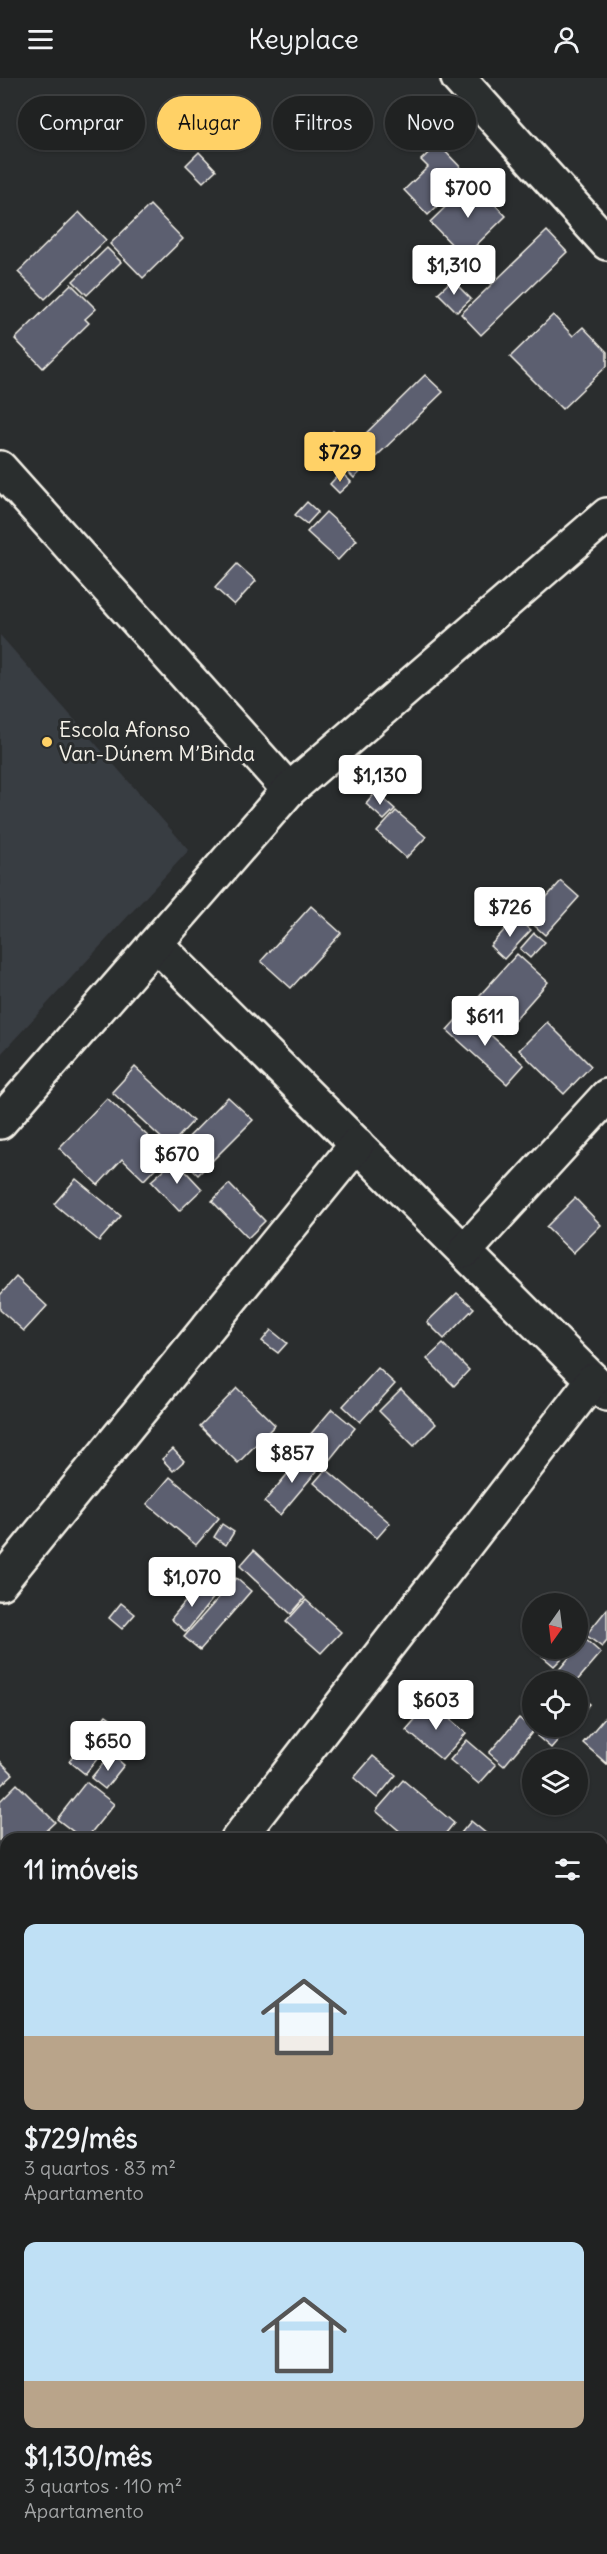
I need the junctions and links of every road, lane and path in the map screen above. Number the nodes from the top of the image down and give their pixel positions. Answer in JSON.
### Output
{"nodes":[{"id":1,"x":458,"y":78,"type":"edge"},
{"id":2,"x":607,"y":243,"type":"edge"},
{"id":3,"x":0,"y":468,"type":"edge"},
{"id":4,"x":607,"y":515,"type":"edge"},
{"id":5,"x":289,"y":790,"type":"junction"},
{"id":6,"x":156,"y":944,"type":"junction"},
{"id":7,"x":607,"y":1096,"type":"edge"},
{"id":8,"x":0,"y":1122,"type":"edge"},
{"id":9,"x":357,"y":1144,"type":"junction"},
{"id":10,"x":465,"y":1251,"type":"junction"},
{"id":11,"x":600,"y":1387,"type":"edge"},
{"id":12,"x":0,"y":1583,"type":"edge"},
{"id":13,"x":243,"y":1833,"type":"edge"}],
"edges":[{"from":1,"to":2,"type":"street"},
{"from":3,"to":5,"type":"street"},
{"from":4,"to":5,"type":"street"},
{"from":5,"to":6,"type":"street"},
{"from":6,"to":8,"type":"street"},
{"from":6,"to":9,"type":"street"},
{"from":7,"to":10,"type":"street"},
{"from":9,"to":10,"type":"street"},
{"from":9,"to":12,"type":"street"},
{"from":10,"to":11,"type":"street"},
{"from":11,"to":13,"type":"street"}]}
